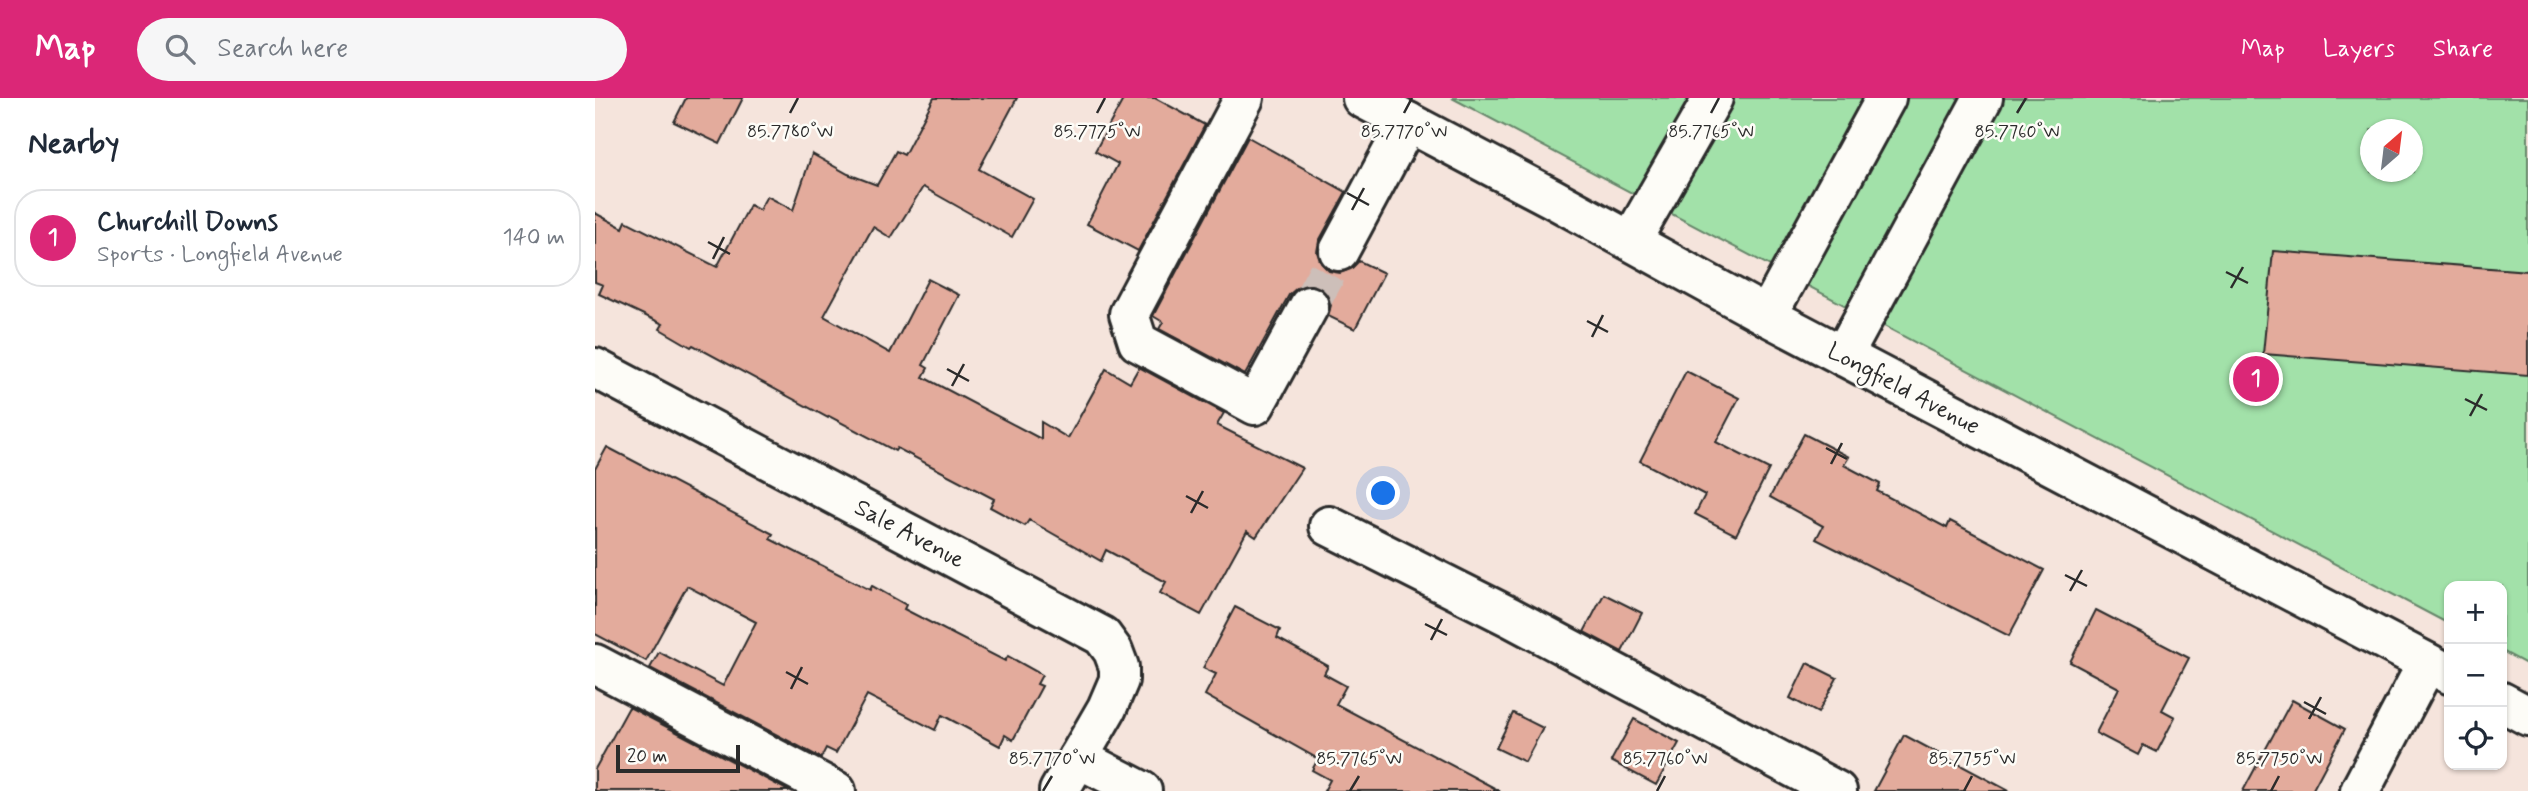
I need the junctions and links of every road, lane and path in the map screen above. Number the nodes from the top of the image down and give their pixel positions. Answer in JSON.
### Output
{"nodes":[{"id":1,"x":1244,"y":98,"type":"edge"},
{"id":2,"x":1362,"y":98,"type":"edge"},
{"id":3,"x":1713,"y":98,"type":"edge"},
{"id":4,"x":1886,"y":98,"type":"edge"},
{"id":5,"x":1983,"y":98,"type":"edge"},
{"id":6,"x":1408,"y":122,"type":"junction"},
{"id":7,"x":1631,"y":241,"type":"junction"},
{"id":8,"x":1339,"y":251,"type":"tunnel mouth"},
{"id":9,"x":1309,"y":306,"type":"tunnel mouth"},
{"id":10,"x":1767,"y":316,"type":"junction"},
{"id":11,"x":1843,"y":356,"type":"junction"},
{"id":12,"x":595,"y":368,"type":"edge"},
{"id":13,"x":1329,"y":526,"type":"dead end"},
{"id":14,"x":595,"y":664,"type":"edge"},
{"id":15,"x":2438,"y":668,"type":"edge"},
{"id":16,"x":2507,"y":705,"type":"edge"},
{"id":17,"x":2528,"y":716,"type":"edge"},
{"id":18,"x":1078,"y":758,"type":"junction"},
{"id":19,"x":836,"y":791,"type":"edge"},
{"id":20,"x":1059,"y":791,"type":"edge"},
{"id":21,"x":1142,"y":791,"type":"edge"},
{"id":22,"x":1837,"y":791,"type":"edge"},
{"id":23,"x":2360,"y":791,"type":"edge"}],
"edges":[{"from":1,"to":9,"type":"street"},
{"from":2,"to":6,"type":"street","name":"Longfield Avenue"},
{"from":3,"to":7,"type":"street"},
{"from":4,"to":10,"type":"street"},
{"from":5,"to":11,"type":"street"},
{"from":6,"to":7,"type":"street","name":"Longfield Avenue"},
{"from":6,"to":8,"type":"street"},
{"from":7,"to":10,"type":"street","name":"Longfield Avenue"},
{"from":10,"to":11,"type":"street","name":"Longfield Avenue"},
{"from":11,"to":15,"type":"street","name":"Longfield Avenue"},
{"from":12,"to":18,"type":"street","name":"Sale Avenue"},
{"from":13,"to":22,"type":"street"},
{"from":14,"to":19,"type":"street"},
{"from":15,"to":23,"type":"street"},
{"from":16,"to":17,"type":"street"},
{"from":18,"to":20,"type":"street","name":"Sale Avenue"},
{"from":18,"to":21,"type":"street"}]}
